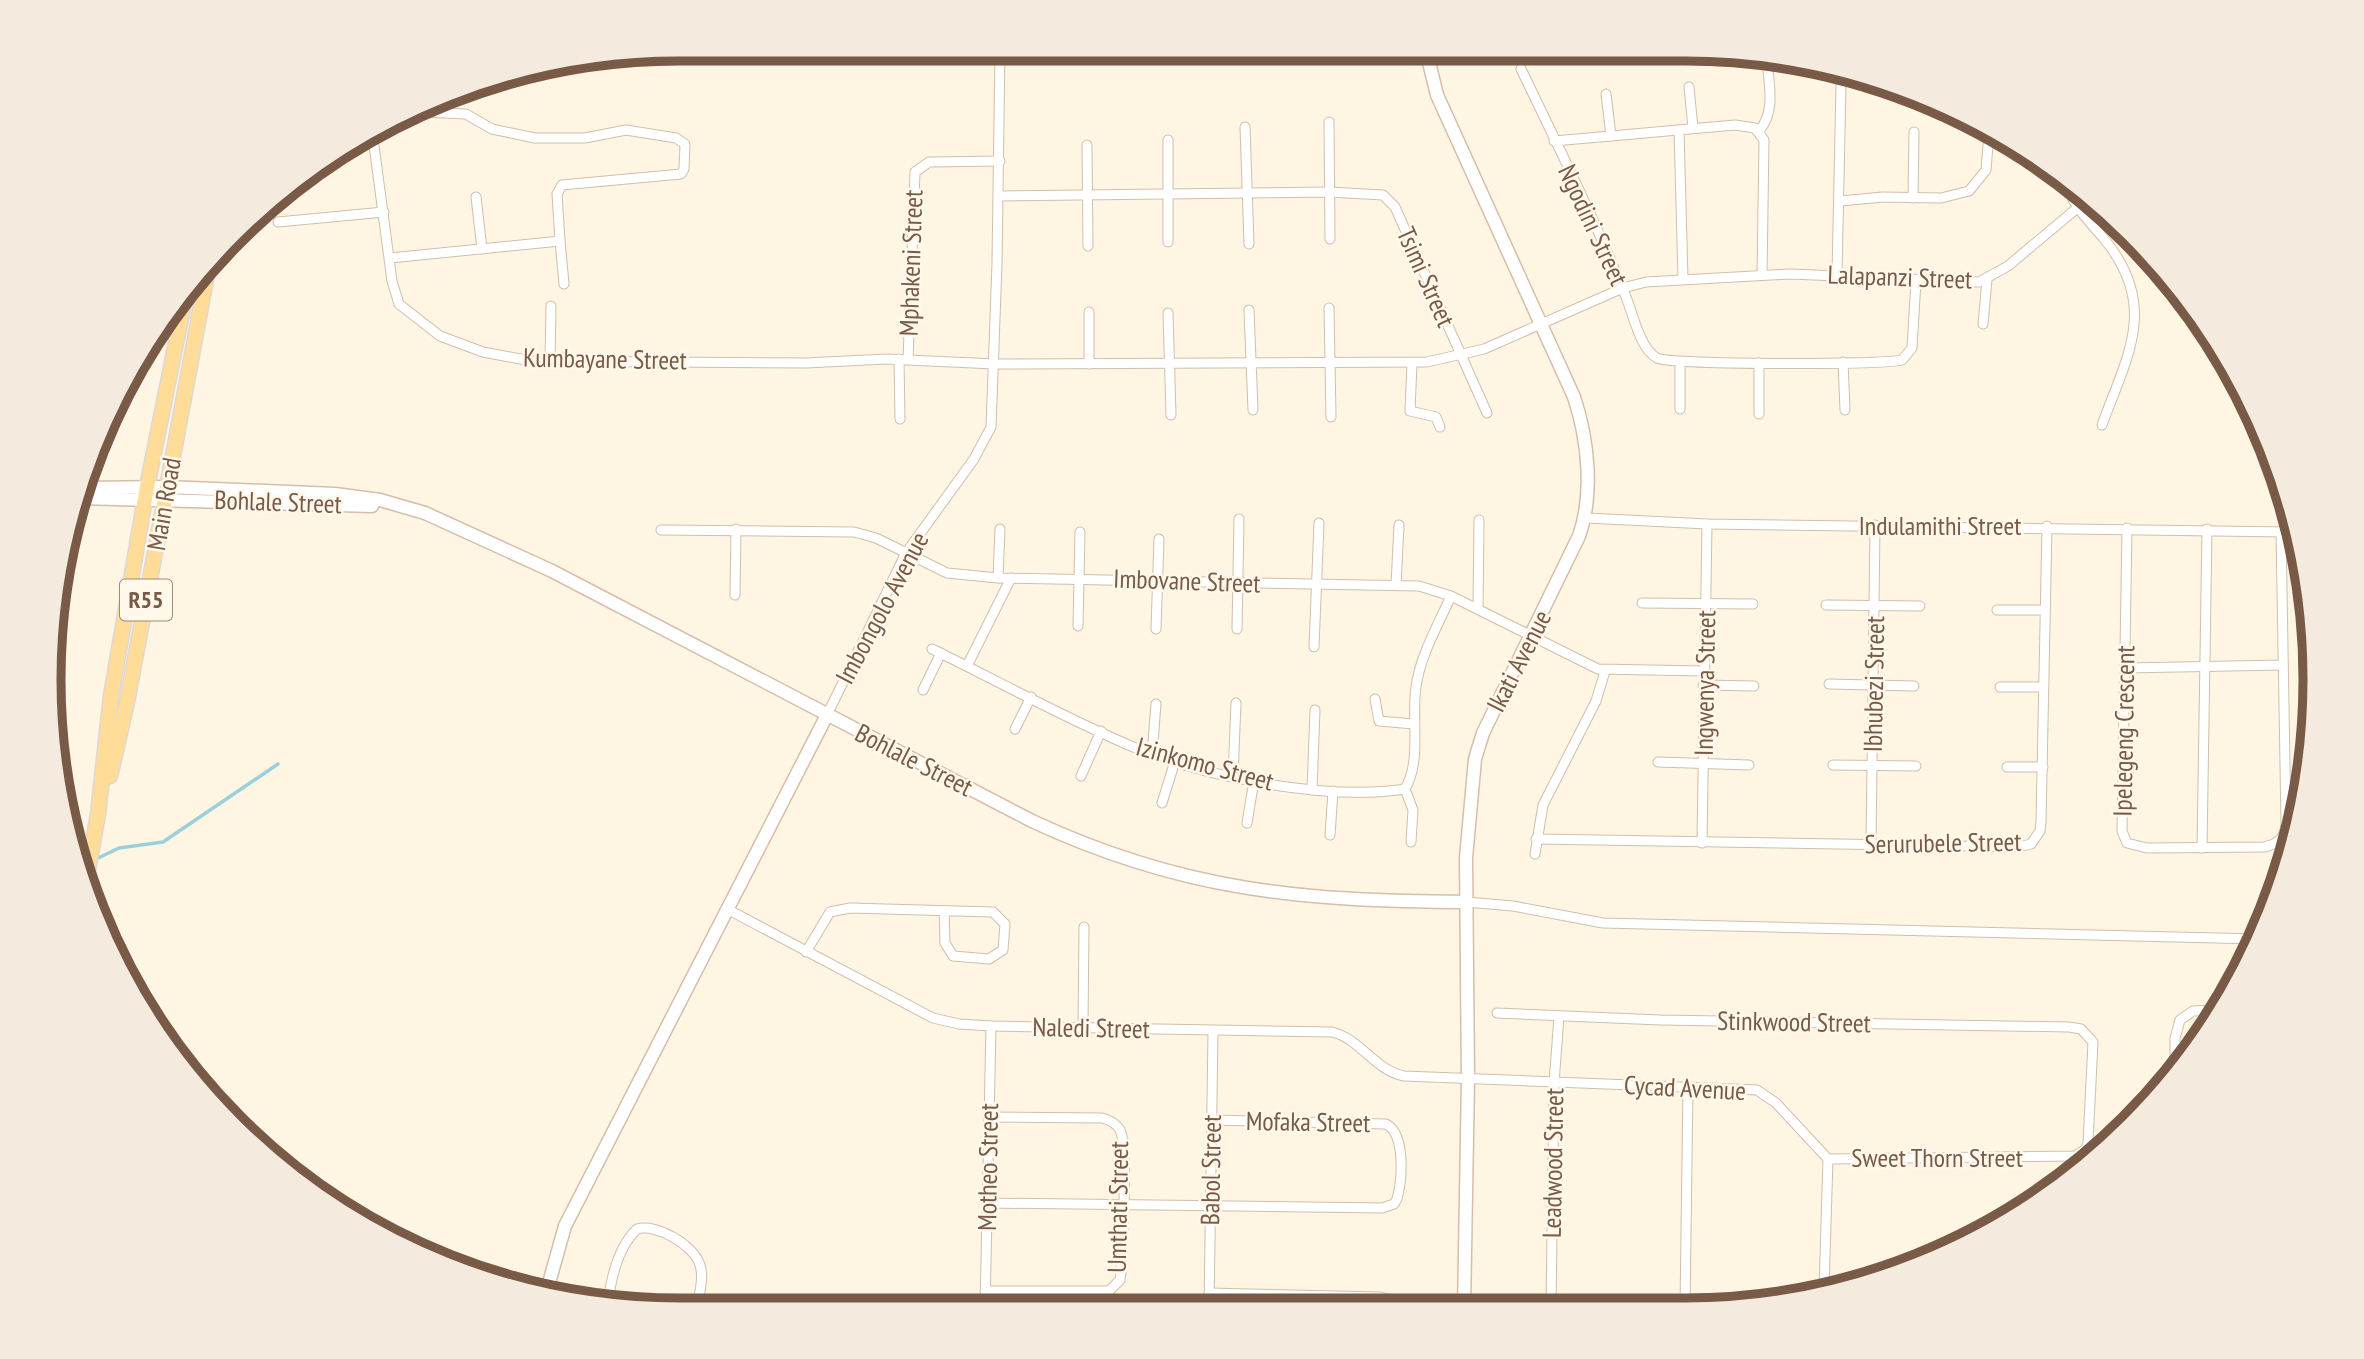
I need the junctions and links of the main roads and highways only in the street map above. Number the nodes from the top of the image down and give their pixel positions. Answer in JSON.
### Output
{"nodes":[{"id":1,"x":205,"y":284,"type":"edge"},
{"id":2,"x":179,"y":316,"type":"edge"},
{"id":3,"x":97,"y":814,"type":"junction"},
{"id":4,"x":89,"y":863,"type":"edge"}],
"edges":[{"from":1,"to":3,"type":"main road","name":"Main Road","number":"R55"},
{"from":2,"to":3,"type":"main road","name":"Main Road","number":"R55"},
{"from":3,"to":4,"type":"main road","name":"Main Road","number":"R55"}]}
